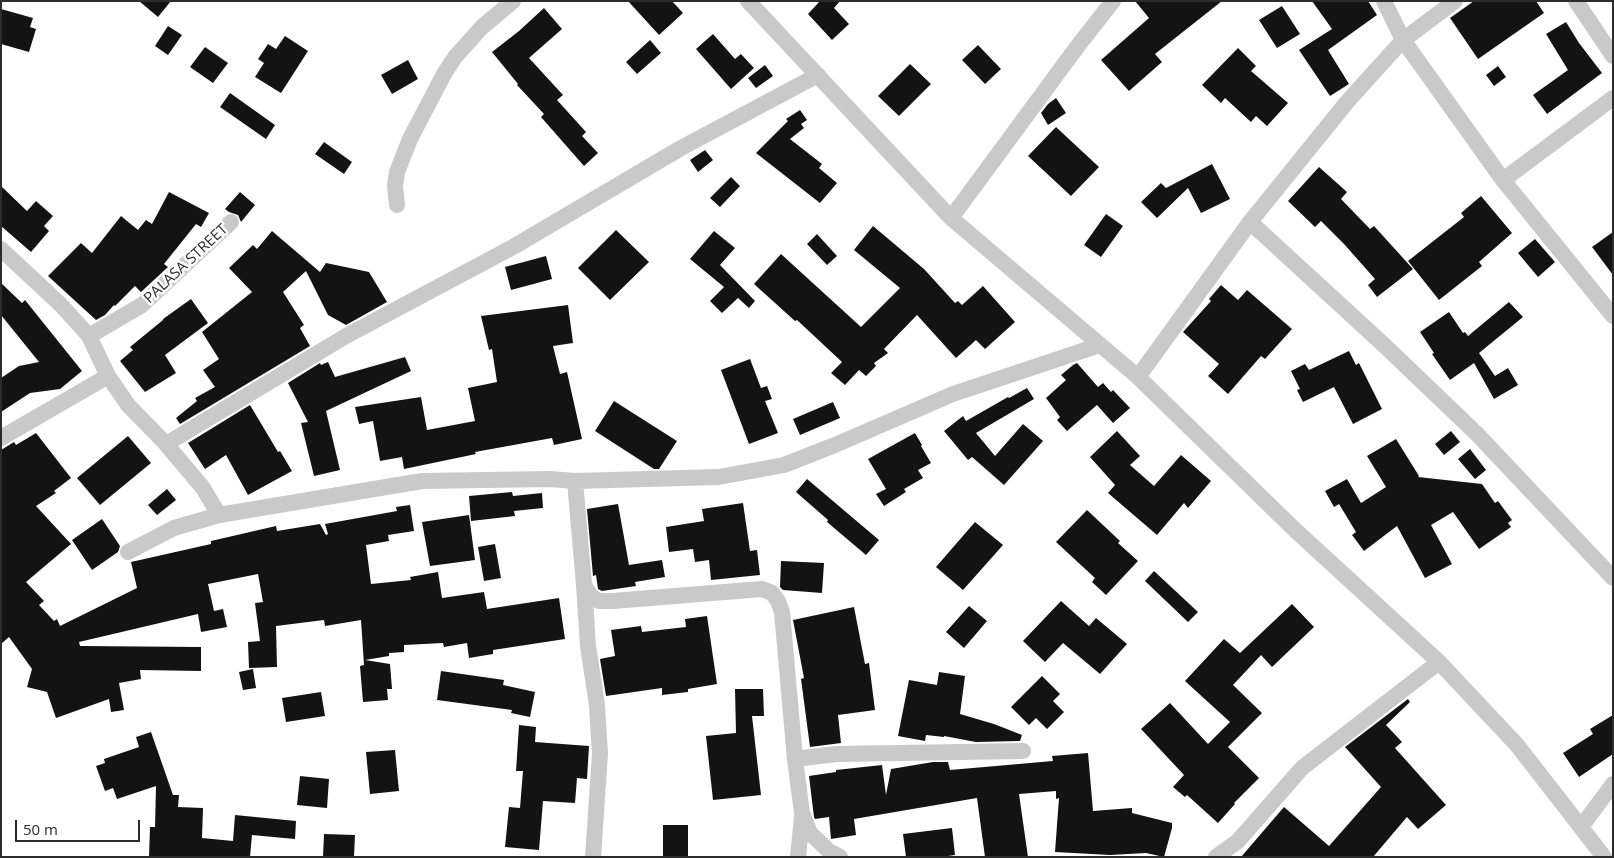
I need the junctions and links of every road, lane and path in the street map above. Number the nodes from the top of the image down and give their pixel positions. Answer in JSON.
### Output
{"nodes":[{"id":1,"x":513,"y":1,"type":"edge"},
{"id":2,"x":748,"y":1,"type":"edge"},
{"id":3,"x":1113,"y":1,"type":"edge"},
{"id":4,"x":1384,"y":1,"type":"edge"},
{"id":5,"x":1455,"y":1,"type":"edge"},
{"id":6,"x":1576,"y":1,"type":"edge"},
{"id":7,"x":1403,"y":40,"type":"junction"},
{"id":8,"x":1613,"y":56,"type":"edge"},
{"id":9,"x":818,"y":75,"type":"junction"},
{"id":10,"x":1613,"y":98,"type":"edge"},
{"id":11,"x":1502,"y":180,"type":"junction"},
{"id":12,"x":397,"y":205,"type":"dead end"},
{"id":13,"x":951,"y":218,"type":"junction"},
{"id":14,"x":231,"y":222,"type":"dead end"},
{"id":15,"x":1250,"y":222,"type":"junction"},
{"id":16,"x":1,"y":249,"type":"edge"},
{"id":17,"x":1613,"y":316,"type":"edge"},
{"id":18,"x":89,"y":336,"type":"junction"},
{"id":19,"x":1100,"y":345,"type":"junction"},
{"id":20,"x":108,"y":376,"type":"junction"},
{"id":21,"x":1138,"y":376,"type":"junction"},
{"id":22,"x":1,"y":438,"type":"edge"},
{"id":23,"x":166,"y":444,"type":"junction"},
{"id":24,"x":575,"y":481,"type":"junction"},
{"id":25,"x":219,"y":515,"type":"junction"},
{"id":26,"x":128,"y":552,"type":"dead end"},
{"id":27,"x":1613,"y":578,"type":"edge"},
{"id":28,"x":584,"y":585,"type":"junction"},
{"id":29,"x":1439,"y":662,"type":"junction"},
{"id":30,"x":1023,"y":751,"type":"dead end"},
{"id":31,"x":795,"y":759,"type":"junction"},
{"id":32,"x":1613,"y":784,"type":"edge"},
{"id":33,"x":802,"y":813,"type":"junction"},
{"id":34,"x":1580,"y":827,"type":"junction"},
{"id":35,"x":593,"y":857,"type":"edge"},
{"id":36,"x":798,"y":857,"type":"edge"},
{"id":37,"x":840,"y":857,"type":"edge"},
{"id":38,"x":1216,"y":857,"type":"edge"},
{"id":39,"x":1604,"y":857,"type":"edge"}],
"edges":[{"from":1,"to":12,"type":"street"},
{"from":2,"to":9,"type":"street"},
{"from":3,"to":13,"type":"street"},
{"from":4,"to":7,"type":"street"},
{"from":5,"to":7,"type":"street"},
{"from":6,"to":8,"type":"street"},
{"from":7,"to":11,"type":"street"},
{"from":7,"to":15,"type":"street"},
{"from":9,"to":13,"type":"street"},
{"from":9,"to":23,"type":"street"},
{"from":10,"to":11,"type":"street"},
{"from":11,"to":17,"type":"street"},
{"from":13,"to":19,"type":"street"},
{"from":14,"to":18,"type":"street","name":"PALASA STREET"},
{"from":15,"to":21,"type":"street"},
{"from":15,"to":27,"type":"street"},
{"from":16,"to":18,"type":"street"},
{"from":18,"to":20,"type":"street"},
{"from":19,"to":21,"type":"street"},
{"from":19,"to":24,"type":"street"},
{"from":20,"to":22,"type":"street"},
{"from":20,"to":23,"type":"street"},
{"from":21,"to":29,"type":"street"},
{"from":23,"to":25,"type":"street"},
{"from":24,"to":25,"type":"street"},
{"from":24,"to":28,"type":"street"},
{"from":25,"to":26,"type":"street"},
{"from":28,"to":31,"type":"street"},
{"from":28,"to":35,"type":"street"},
{"from":29,"to":34,"type":"street"},
{"from":29,"to":38,"type":"street"},
{"from":30,"to":31,"type":"street"},
{"from":31,"to":33,"type":"street"},
{"from":32,"to":34,"type":"street"},
{"from":33,"to":36,"type":"street"},
{"from":33,"to":37,"type":"street"},
{"from":34,"to":39,"type":"street"}]}
